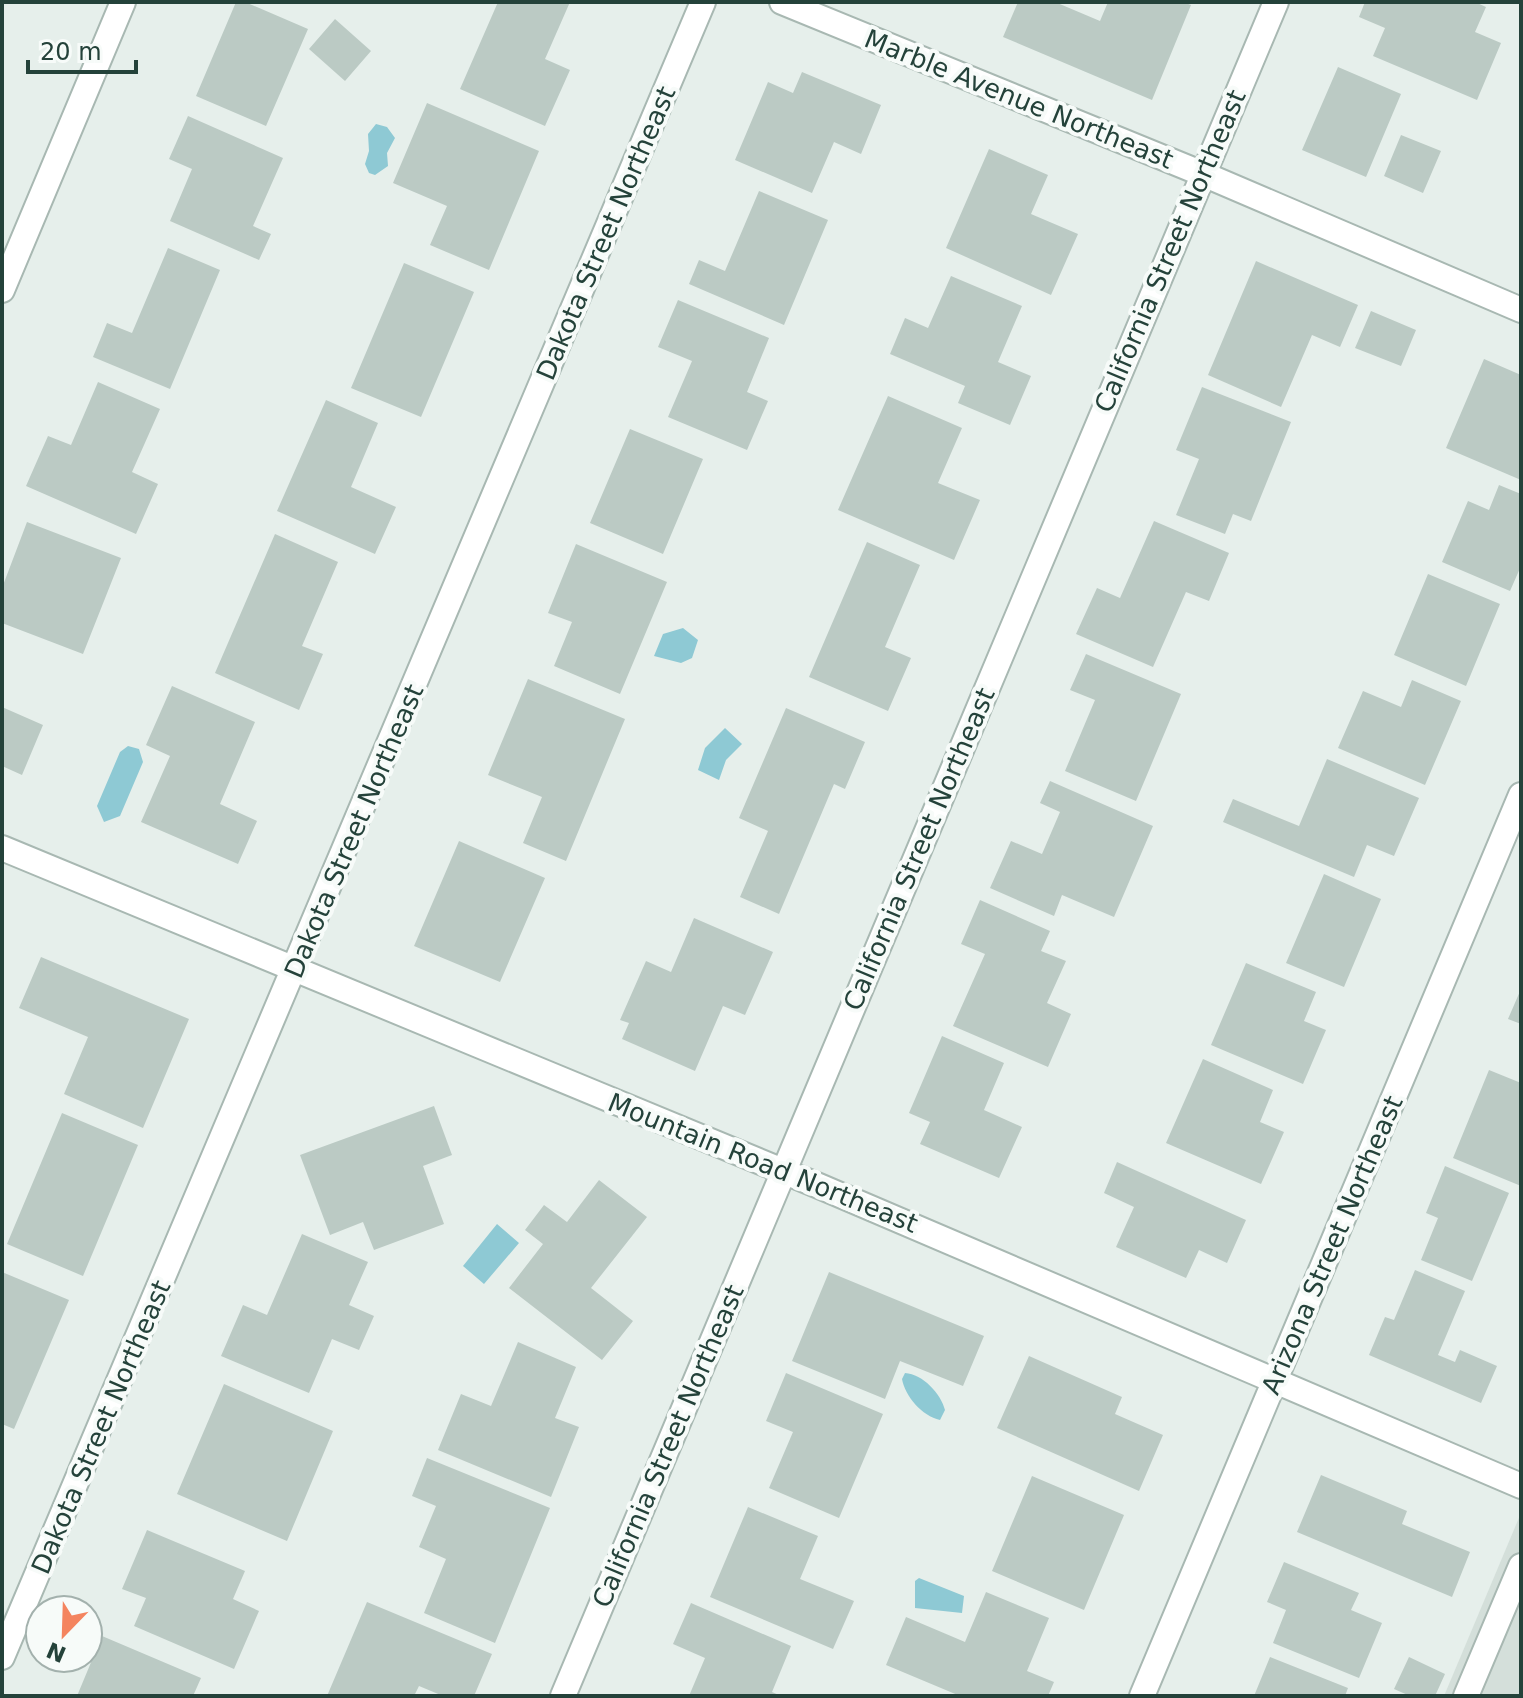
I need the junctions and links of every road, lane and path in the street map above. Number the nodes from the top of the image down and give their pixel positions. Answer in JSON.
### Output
{"nodes":[{"id":1,"x":123,"y":2,"type":"edge"},
{"id":2,"x":703,"y":2,"type":"edge"},
{"id":3,"x":782,"y":2,"type":"edge"},
{"id":4,"x":1276,"y":2,"type":"edge"},
{"id":5,"x":1203,"y":174,"type":"junction"},
{"id":6,"x":2,"y":290,"type":"edge"},
{"id":7,"x":1521,"y":310,"type":"edge"},
{"id":8,"x":1521,"y":795,"type":"edge"},
{"id":9,"x":2,"y":848,"type":"edge"},
{"id":10,"x":295,"y":971,"type":"junction"},
{"id":11,"x":783,"y":1171,"type":"junction"},
{"id":12,"x":1276,"y":1378,"type":"junction"},
{"id":13,"x":1521,"y":1486,"type":"edge"},
{"id":14,"x":1521,"y":1566,"type":"edge"},
{"id":15,"x":2,"y":1657,"type":"edge"},
{"id":16,"x":563,"y":1696,"type":"edge"},
{"id":17,"x":1142,"y":1696,"type":"edge"},
{"id":18,"x":1466,"y":1696,"type":"edge"}],
"edges":[{"from":1,"to":6,"type":"street"},
{"from":2,"to":10,"type":"street","name":"Dakota Street Northeast"},
{"from":3,"to":5,"type":"street","name":"Marble Avenue Northeast"},
{"from":4,"to":5,"type":"street","name":"California Street Northeast"},
{"from":5,"to":7,"type":"street","name":"Marble Avenue Northeast"},
{"from":5,"to":11,"type":"street","name":"California Street Northeast"},
{"from":8,"to":12,"type":"street","name":"Arizona Street Northeast"},
{"from":9,"to":10,"type":"street","name":"Mountain Road Northeast"},
{"from":10,"to":11,"type":"street","name":"Mountain Road Northeast"},
{"from":10,"to":15,"type":"street","name":"Dakota Street Northeast"},
{"from":11,"to":12,"type":"street","name":"Mountain Road Northeast"},
{"from":11,"to":16,"type":"street","name":"California Street Northeast"},
{"from":12,"to":13,"type":"street","name":"Mountain Road Northeast"},
{"from":12,"to":17,"type":"street","name":"Arizona Street Northeast"},
{"from":14,"to":18,"type":"street"}]}
